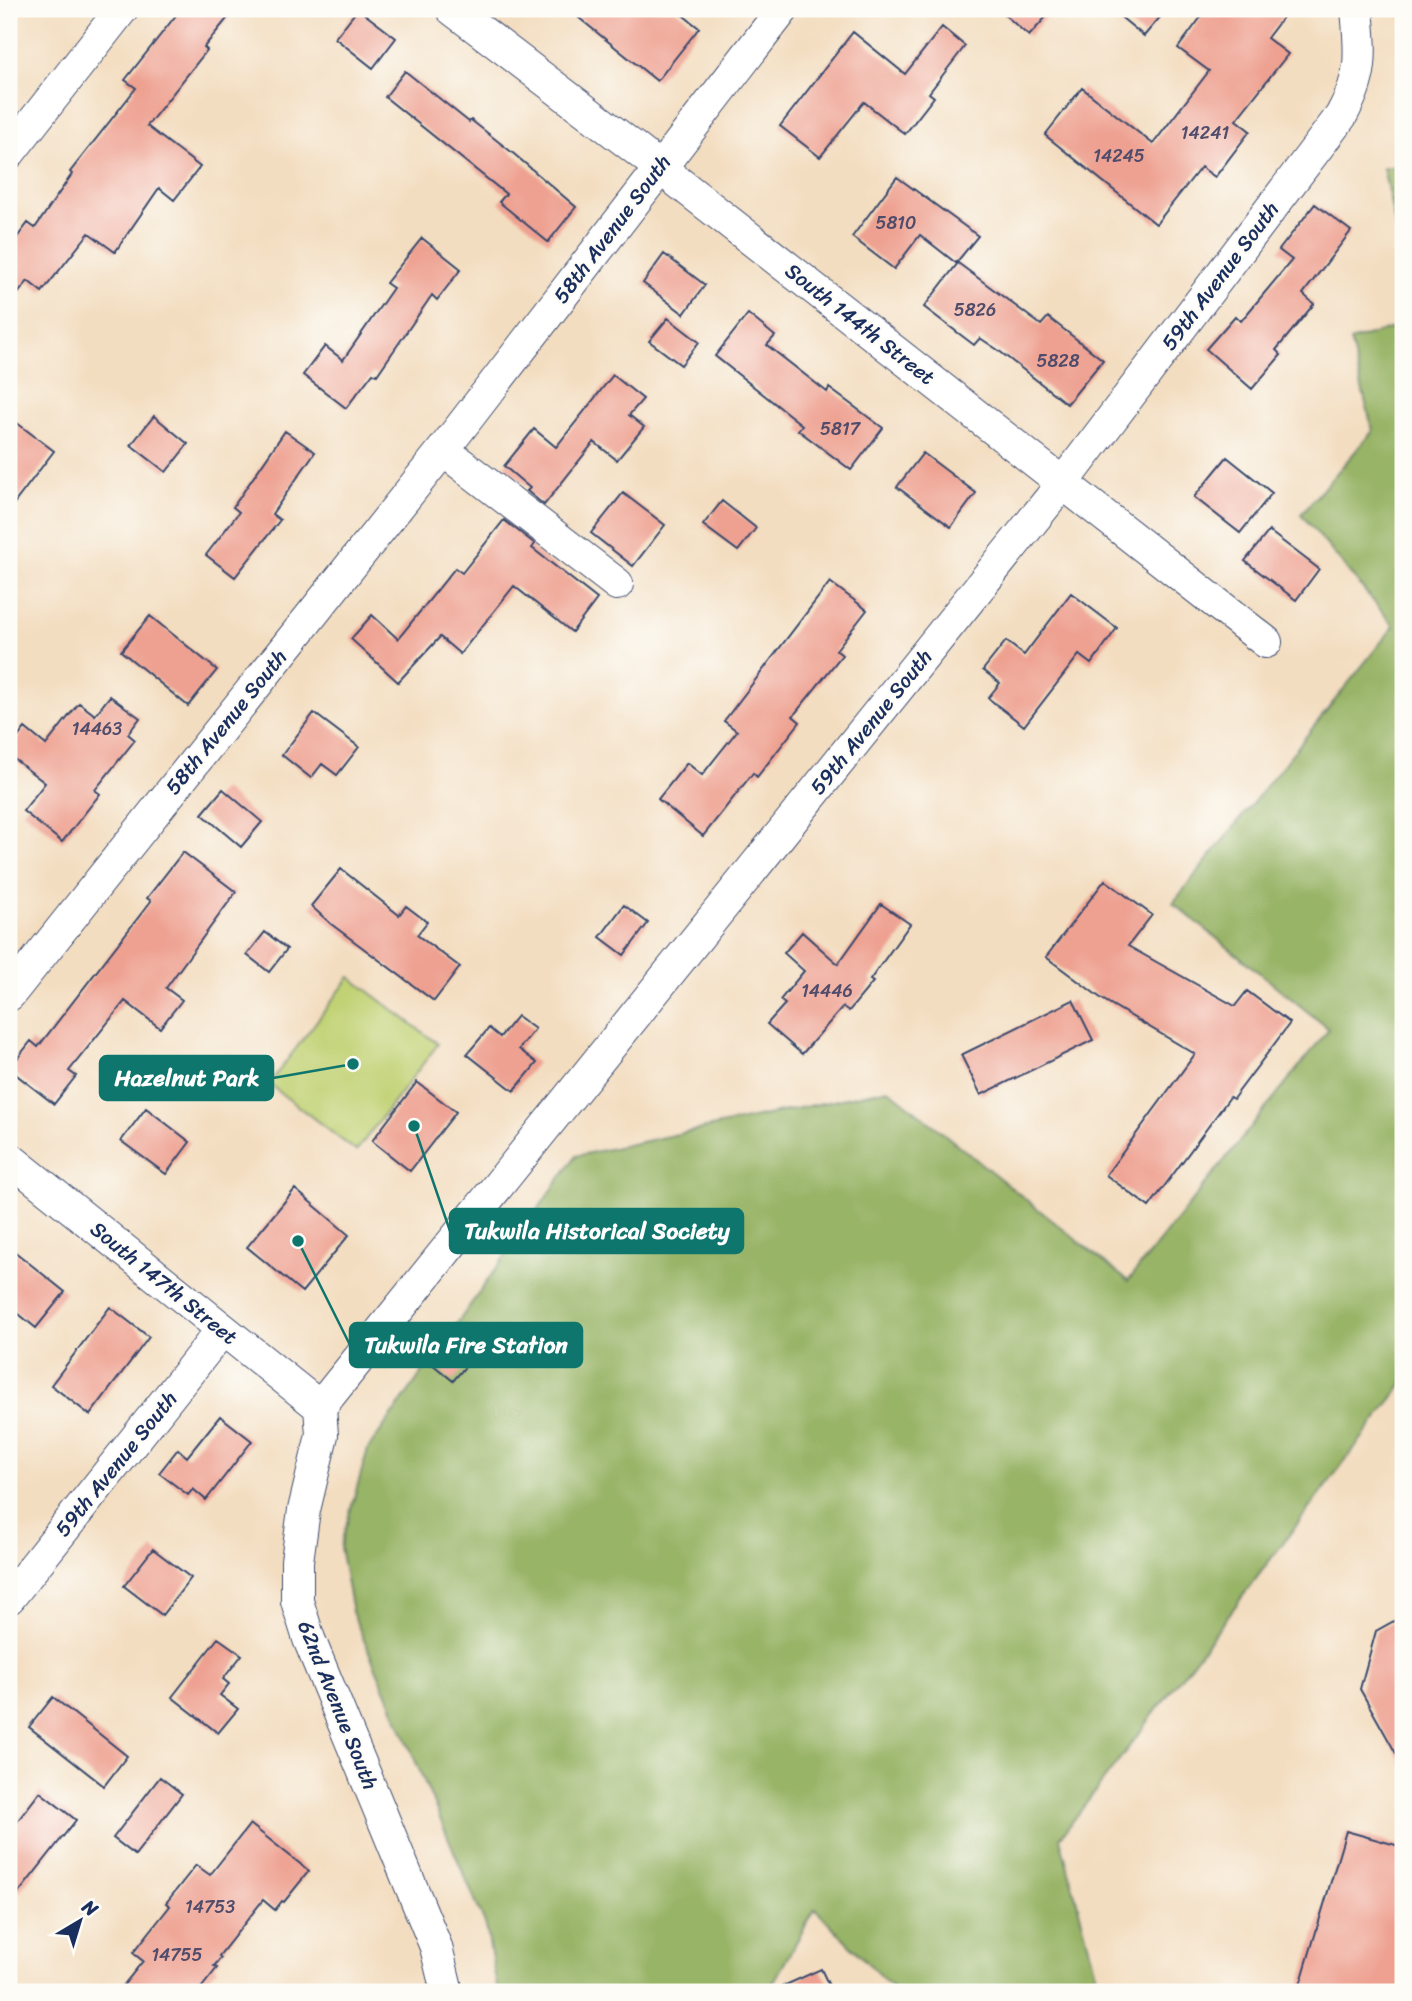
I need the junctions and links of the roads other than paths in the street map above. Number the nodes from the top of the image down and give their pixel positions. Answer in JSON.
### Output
{"nodes":[{"id":1,"x":122,"y":9,"type":"edge"},
{"id":2,"x":452,"y":9,"type":"edge"},
{"id":3,"x":783,"y":9,"type":"edge"},
{"id":4,"x":1357,"y":9,"type":"edge"},
{"id":5,"x":9,"y":153,"type":"edge"},
{"id":6,"x":659,"y":167,"type":"junction"},
{"id":7,"x":443,"y":450,"type":"junction"},
{"id":8,"x":1063,"y":483,"type":"junction"},
{"id":9,"x":617,"y":584,"type":"dead end"},
{"id":10,"x":1266,"y":642,"type":"dead end"},
{"id":11,"x":9,"y":995,"type":"edge"},
{"id":12,"x":9,"y":1158,"type":"edge"},
{"id":13,"x":222,"y":1330,"type":"junction"},
{"id":14,"x":320,"y":1407,"type":"junction"},
{"id":15,"x":9,"y":1598,"type":"edge"},
{"id":16,"x":447,"y":1992,"type":"edge"}],
"edges":[{"from":1,"to":5,"type":"street"},
{"from":2,"to":6,"type":"street","name":"South 144th Street"},
{"from":3,"to":6,"type":"street","name":"58th Avenue South"},
{"from":4,"to":8,"type":"street","name":"59th Avenue South"},
{"from":6,"to":7,"type":"street","name":"58th Avenue South"},
{"from":6,"to":8,"type":"street","name":"South 144th Street"},
{"from":7,"to":9,"type":"street"},
{"from":7,"to":11,"type":"street","name":"58th Avenue South"},
{"from":8,"to":10,"type":"street","name":"South 144th Street"},
{"from":8,"to":14,"type":"street","name":"59th Avenue South"},
{"from":12,"to":13,"type":"street","name":"South 147th Street"},
{"from":13,"to":14,"type":"street","name":"South 147th Street"},
{"from":13,"to":15,"type":"street","name":"59th Avenue South"},
{"from":14,"to":16,"type":"street","name":"62nd Avenue South"}]}
